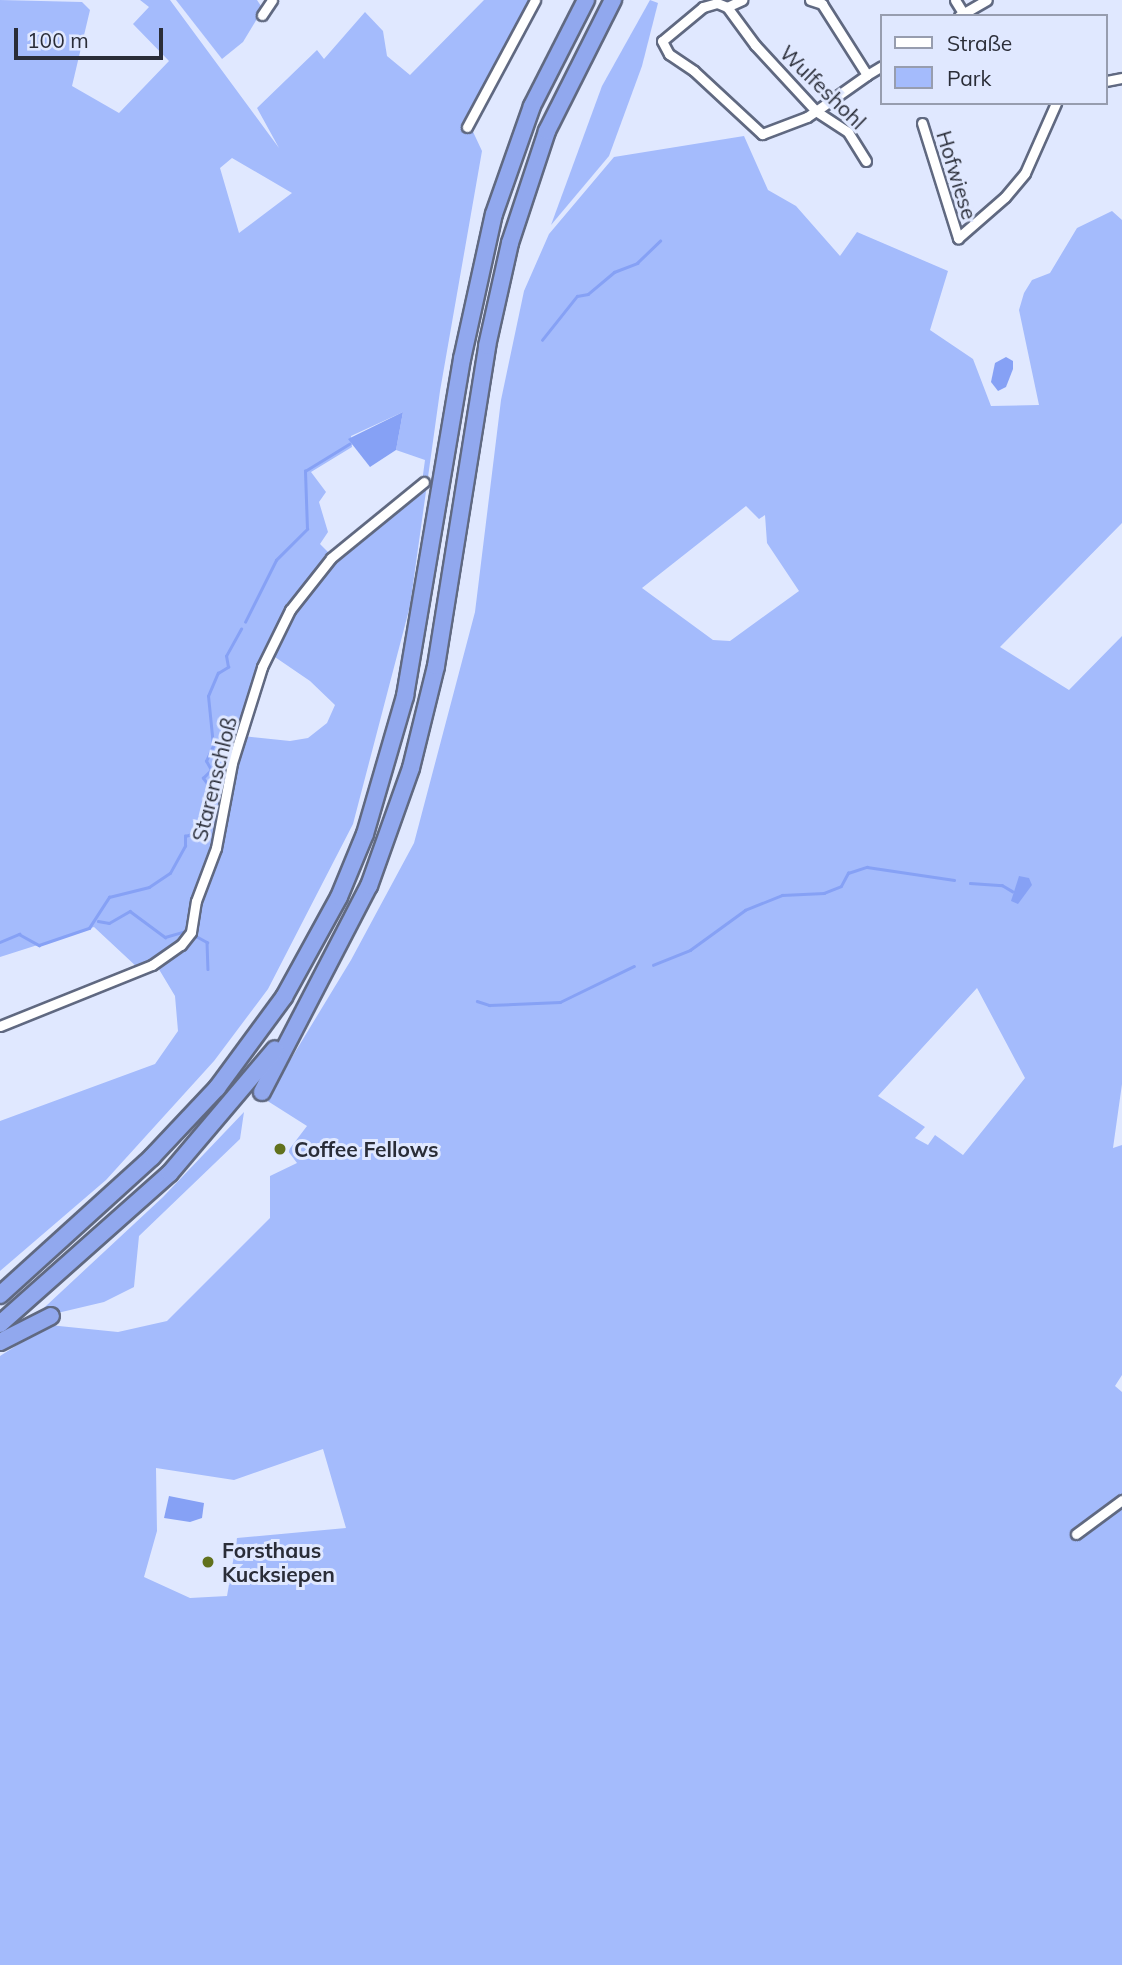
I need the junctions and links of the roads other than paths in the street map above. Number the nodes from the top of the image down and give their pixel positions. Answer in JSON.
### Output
{"nodes":[{"id":1,"x":272,"y":0,"type":"edge"},
{"id":2,"x":536,"y":0,"type":"edge"},
{"id":3,"x":586,"y":0,"type":"edge"},
{"id":4,"x":612,"y":0,"type":"edge"},
{"id":5,"x":742,"y":0,"type":"edge"},
{"id":6,"x":810,"y":0,"type":"edge"},
{"id":7,"x":987,"y":0,"type":"edge"},
{"id":8,"x":825,"y":2,"type":"edge"},
{"id":9,"x":727,"y":7,"type":"junction"},
{"id":10,"x":964,"y":14,"type":"edge"},
{"id":11,"x":262,"y":15,"type":"dead end"},
{"id":12,"x":880,"y":66,"type":"edge"},
{"id":13,"x":867,"y":75,"type":"junction"},
{"id":14,"x":1055,"y":105,"type":"edge"},
{"id":15,"x":816,"y":111,"type":"junction"},
{"id":16,"x":922,"y":123,"type":"dead end"},
{"id":17,"x":467,"y":127,"type":"dead end"},
{"id":18,"x":866,"y":161,"type":"dead end"},
{"id":19,"x":424,"y":482,"type":"dead end"},
{"id":20,"x":298,"y":1020,"type":"junction"},
{"id":21,"x":0,"y":1026,"type":"edge"},
{"id":22,"x":262,"y":1092,"type":"dead end"},
{"id":23,"x":22,"y":1276,"type":"junction"},
{"id":24,"x":0,"y":1286,"type":"edge"},
{"id":25,"x":0,"y":1295,"type":"edge"},
{"id":26,"x":51,"y":1316,"type":"dead end"},
{"id":27,"x":0,"y":1324,"type":"edge"},
{"id":28,"x":0,"y":1342,"type":"edge"},
{"id":29,"x":1122,"y":1500,"type":"edge"},
{"id":30,"x":1076,"y":1534,"type":"dead end"}],
"edges":[{"from":1,"to":11,"type":"street"},
{"from":2,"to":17,"type":"street"},
{"from":3,"to":23,"type":"highway"},
{"from":4,"to":20,"type":"highway"},
{"from":5,"to":9,"type":"street"},
{"from":6,"to":8,"type":"street"},
{"from":7,"to":10,"type":"street"},
{"from":8,"to":13,"type":"street"},
{"from":9,"to":15,"type":"street","name":"Wulfeshohl"},
{"from":9,"to":15,"type":"street"},
{"from":12,"to":13,"type":"street"},
{"from":13,"to":15,"type":"street"},
{"from":14,"to":16,"type":"street","name":"Hofwiese"},
{"from":15,"to":18,"type":"street","name":"Wulfeshohl"},
{"from":19,"to":21,"type":"street","name":"Starenschloß"},
{"from":20,"to":22,"type":"highway"},
{"from":20,"to":27,"type":"highway"},
{"from":23,"to":24,"type":"highway"},
{"from":23,"to":25,"type":"highway"},
{"from":26,"to":28,"type":"highway"},
{"from":29,"to":30,"type":"street"}]}
